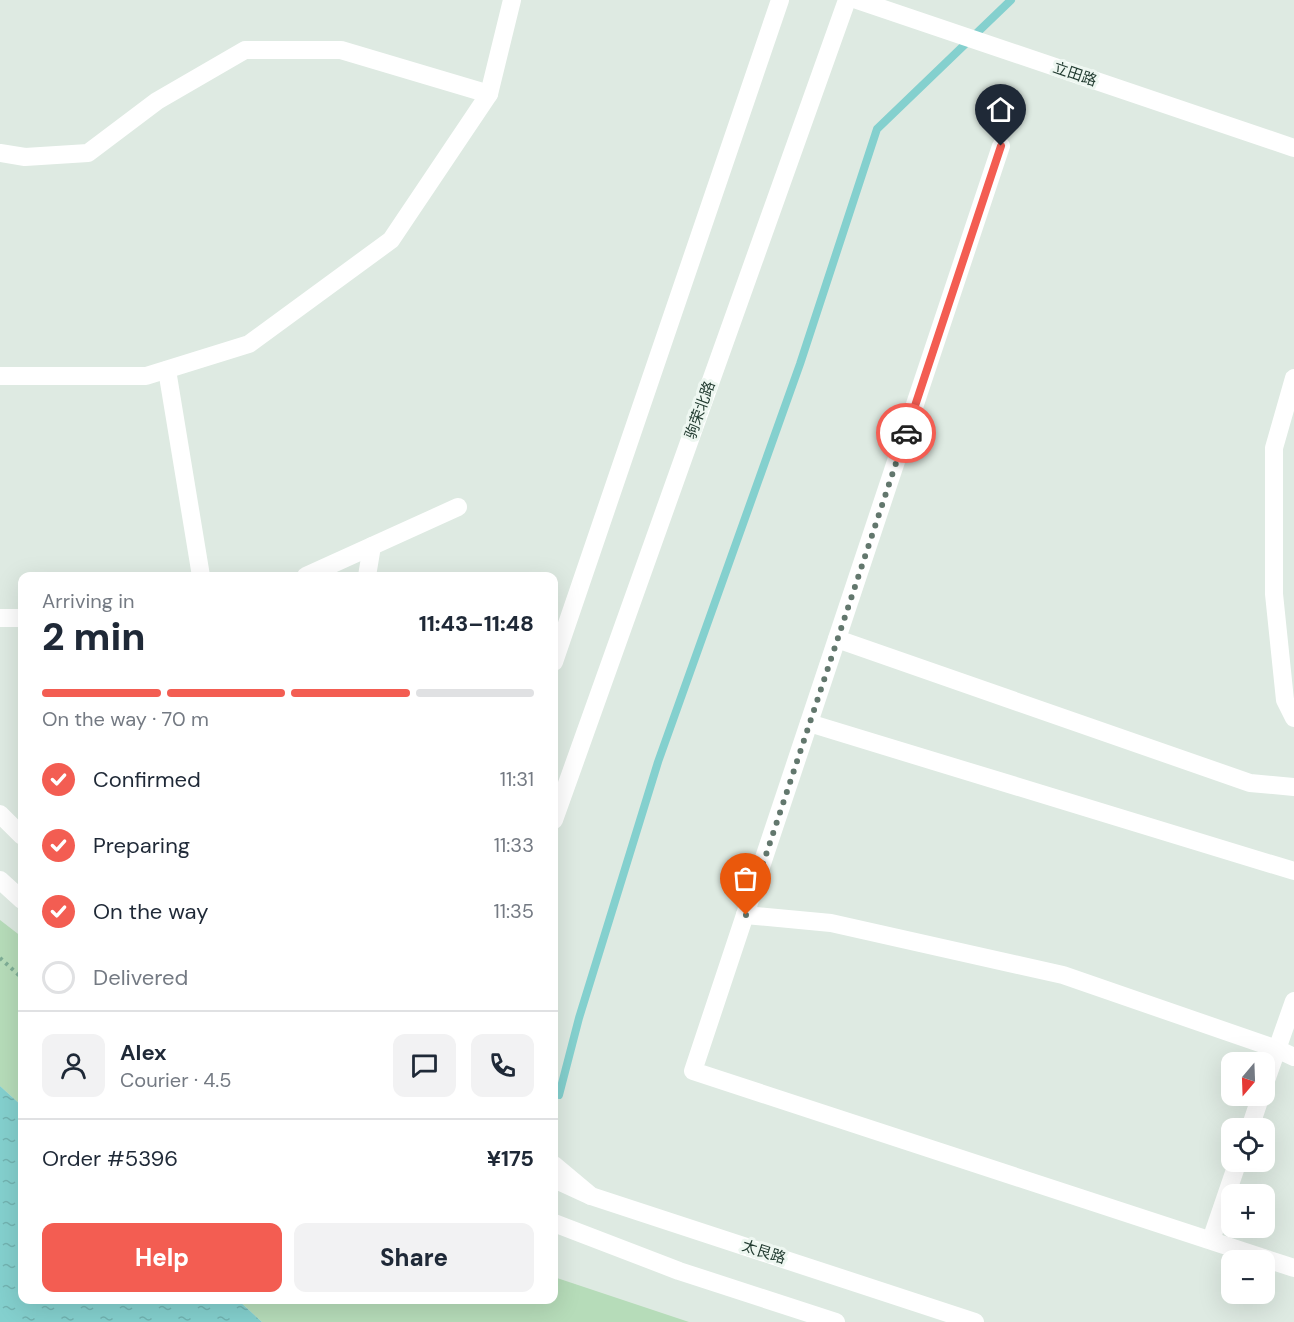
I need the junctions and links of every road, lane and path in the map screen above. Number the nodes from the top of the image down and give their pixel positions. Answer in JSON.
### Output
{"nodes":[{"id":1,"x":512,"y":0,"type":"edge"},
{"id":2,"x":780,"y":0,"type":"edge"},
{"id":3,"x":847,"y":0,"type":"edge"},
{"id":4,"x":856,"y":0,"type":"edge"},
{"id":5,"x":489,"y":94,"type":"junction"},
{"id":6,"x":1001,"y":146,"type":"dead end"},
{"id":7,"x":1294,"y":148,"type":"edge"},
{"id":8,"x":0,"y":153,"type":"edge"},
{"id":9,"x":166,"y":370,"type":"junction"},
{"id":10,"x":0,"y":376,"type":"edge"},
{"id":11,"x":1294,"y":378,"type":"edge"},
{"id":12,"x":458,"y":507,"type":"dead end"},
{"id":13,"x":372,"y":546,"type":"junction"},
{"id":14,"x":200,"y":572,"type":"edge"},
{"id":15,"x":315,"y":572,"type":"edge"},
{"id":16,"x":368,"y":572,"type":"edge"},
{"id":17,"x":0,"y":618,"type":"edge"},
{"id":18,"x":18,"y":618,"type":"edge"},
{"id":19,"x":837,"y":639,"type":"junction"},
{"id":20,"x":558,"y":650,"type":"edge"},
{"id":21,"x":1294,"y":718,"type":"edge"},
{"id":22,"x":809,"y":723,"type":"junction"},
{"id":23,"x":1294,"y":787,"type":"edge"},
{"id":24,"x":558,"y":809,"type":"edge"},
{"id":25,"x":0,"y":814,"type":"edge"},
{"id":26,"x":18,"y":832,"type":"edge"},
{"id":27,"x":1294,"y":871,"type":"edge"},
{"id":28,"x":0,"y":880,"type":"edge"},
{"id":29,"x":18,"y":896,"type":"edge"},
{"id":30,"x":746,"y":915,"type":"junction"},
{"id":31,"x":0,"y":958,"type":"edge"},
{"id":32,"x":18,"y":974,"type":"edge"},
{"id":33,"x":1294,"y":1001,"type":"edge"},
{"id":34,"x":1277,"y":1049,"type":"junction"},
{"id":35,"x":1275,"y":1055,"type":"edge"},
{"id":36,"x":1294,"y":1057,"type":"edge"},
{"id":37,"x":558,"y":1168,"type":"edge"},
{"id":38,"x":1234,"y":1172,"type":"edge"},
{"id":39,"x":558,"y":1181,"type":"edge"},
{"id":40,"x":591,"y":1196,"type":"junction"},
{"id":41,"x":558,"y":1225,"type":"edge"},
{"id":42,"x":1210,"y":1240,"type":"junction"},
{"id":43,"x":1294,"y":1268,"type":"edge"},
{"id":44,"x":836,"y":1322,"type":"edge"},
{"id":45,"x":975,"y":1322,"type":"edge"}],
"edges":[{"from":1,"to":5,"type":"street"},
{"from":2,"to":20,"type":"street"},
{"from":3,"to":24,"type":"street","name":"驹荣北路"},
{"from":4,"to":7,"type":"street","name":"立田路"},
{"from":5,"to":8,"type":"street"},
{"from":5,"to":9,"type":"street"},
{"from":6,"to":19,"type":"street"},
{"from":9,"to":10,"type":"street"},
{"from":9,"to":14,"type":"street"},
{"from":11,"to":21,"type":"street"},
{"from":12,"to":13,"type":"street"},
{"from":13,"to":15,"type":"street"},
{"from":13,"to":16,"type":"street"},
{"from":17,"to":18,"type":"street"},
{"from":19,"to":22,"type":"street"},
{"from":19,"to":23,"type":"street"},
{"from":22,"to":27,"type":"street"},
{"from":22,"to":30,"type":"street"},
{"from":25,"to":26,"type":"street"},
{"from":28,"to":29,"type":"street"},
{"from":30,"to":34,"type":"street"},
{"from":30,"to":42,"type":"street"},
{"from":31,"to":32,"type":"path"},
{"from":33,"to":34,"type":"street"},
{"from":34,"to":35,"type":"street"},
{"from":34,"to":36,"type":"street"},
{"from":37,"to":40,"type":"street"},
{"from":38,"to":42,"type":"street"},
{"from":39,"to":40,"type":"street","name":"太艮路"},
{"from":40,"to":45,"type":"street","name":"太艮路"},
{"from":41,"to":44,"type":"street"},
{"from":42,"to":43,"type":"street"}]}
